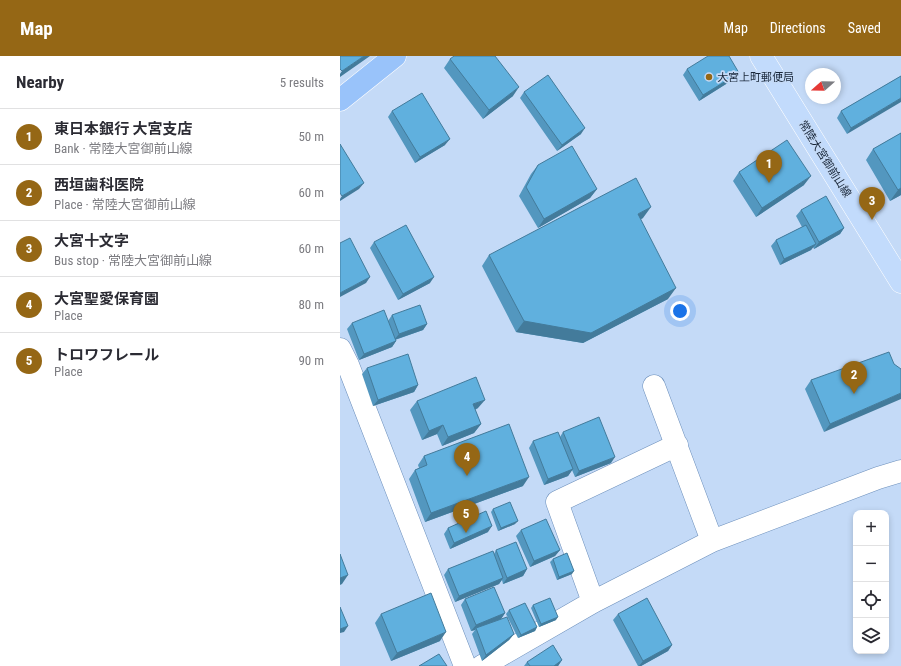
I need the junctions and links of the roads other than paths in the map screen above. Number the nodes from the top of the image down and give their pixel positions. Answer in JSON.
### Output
{"nodes":[{"id":1,"x":395,"y":56,"type":"edge"},
{"id":2,"x":761,"y":56,"type":"edge"},
{"id":3,"x":340,"y":100,"type":"edge"},
{"id":4,"x":901,"y":282,"type":"edge"},
{"id":5,"x":340,"y":349,"type":"edge"},
{"id":6,"x":654,"y":386,"type":"dead end"},
{"id":7,"x":677,"y":445,"type":"junction"},
{"id":8,"x":901,"y":471,"type":"edge"},
{"id":9,"x":712,"y":541,"type":"junction"},
{"id":10,"x":593,"y":602,"type":"junction"},
{"id":11,"x":465,"y":666,"type":"edge"},
{"id":12,"x":482,"y":666,"type":"edge"}],
"edges":[{"from":1,"to":3,"type":"highway"},
{"from":2,"to":4,"type":"main road","name":"常陸大宮御前山線"},
{"from":5,"to":11,"type":"street"},
{"from":6,"to":7,"type":"street"},
{"from":7,"to":9,"type":"street"},
{"from":7,"to":10,"type":"street"},
{"from":8,"to":9,"type":"street"},
{"from":9,"to":10,"type":"street"},
{"from":10,"to":12,"type":"street"}]}
